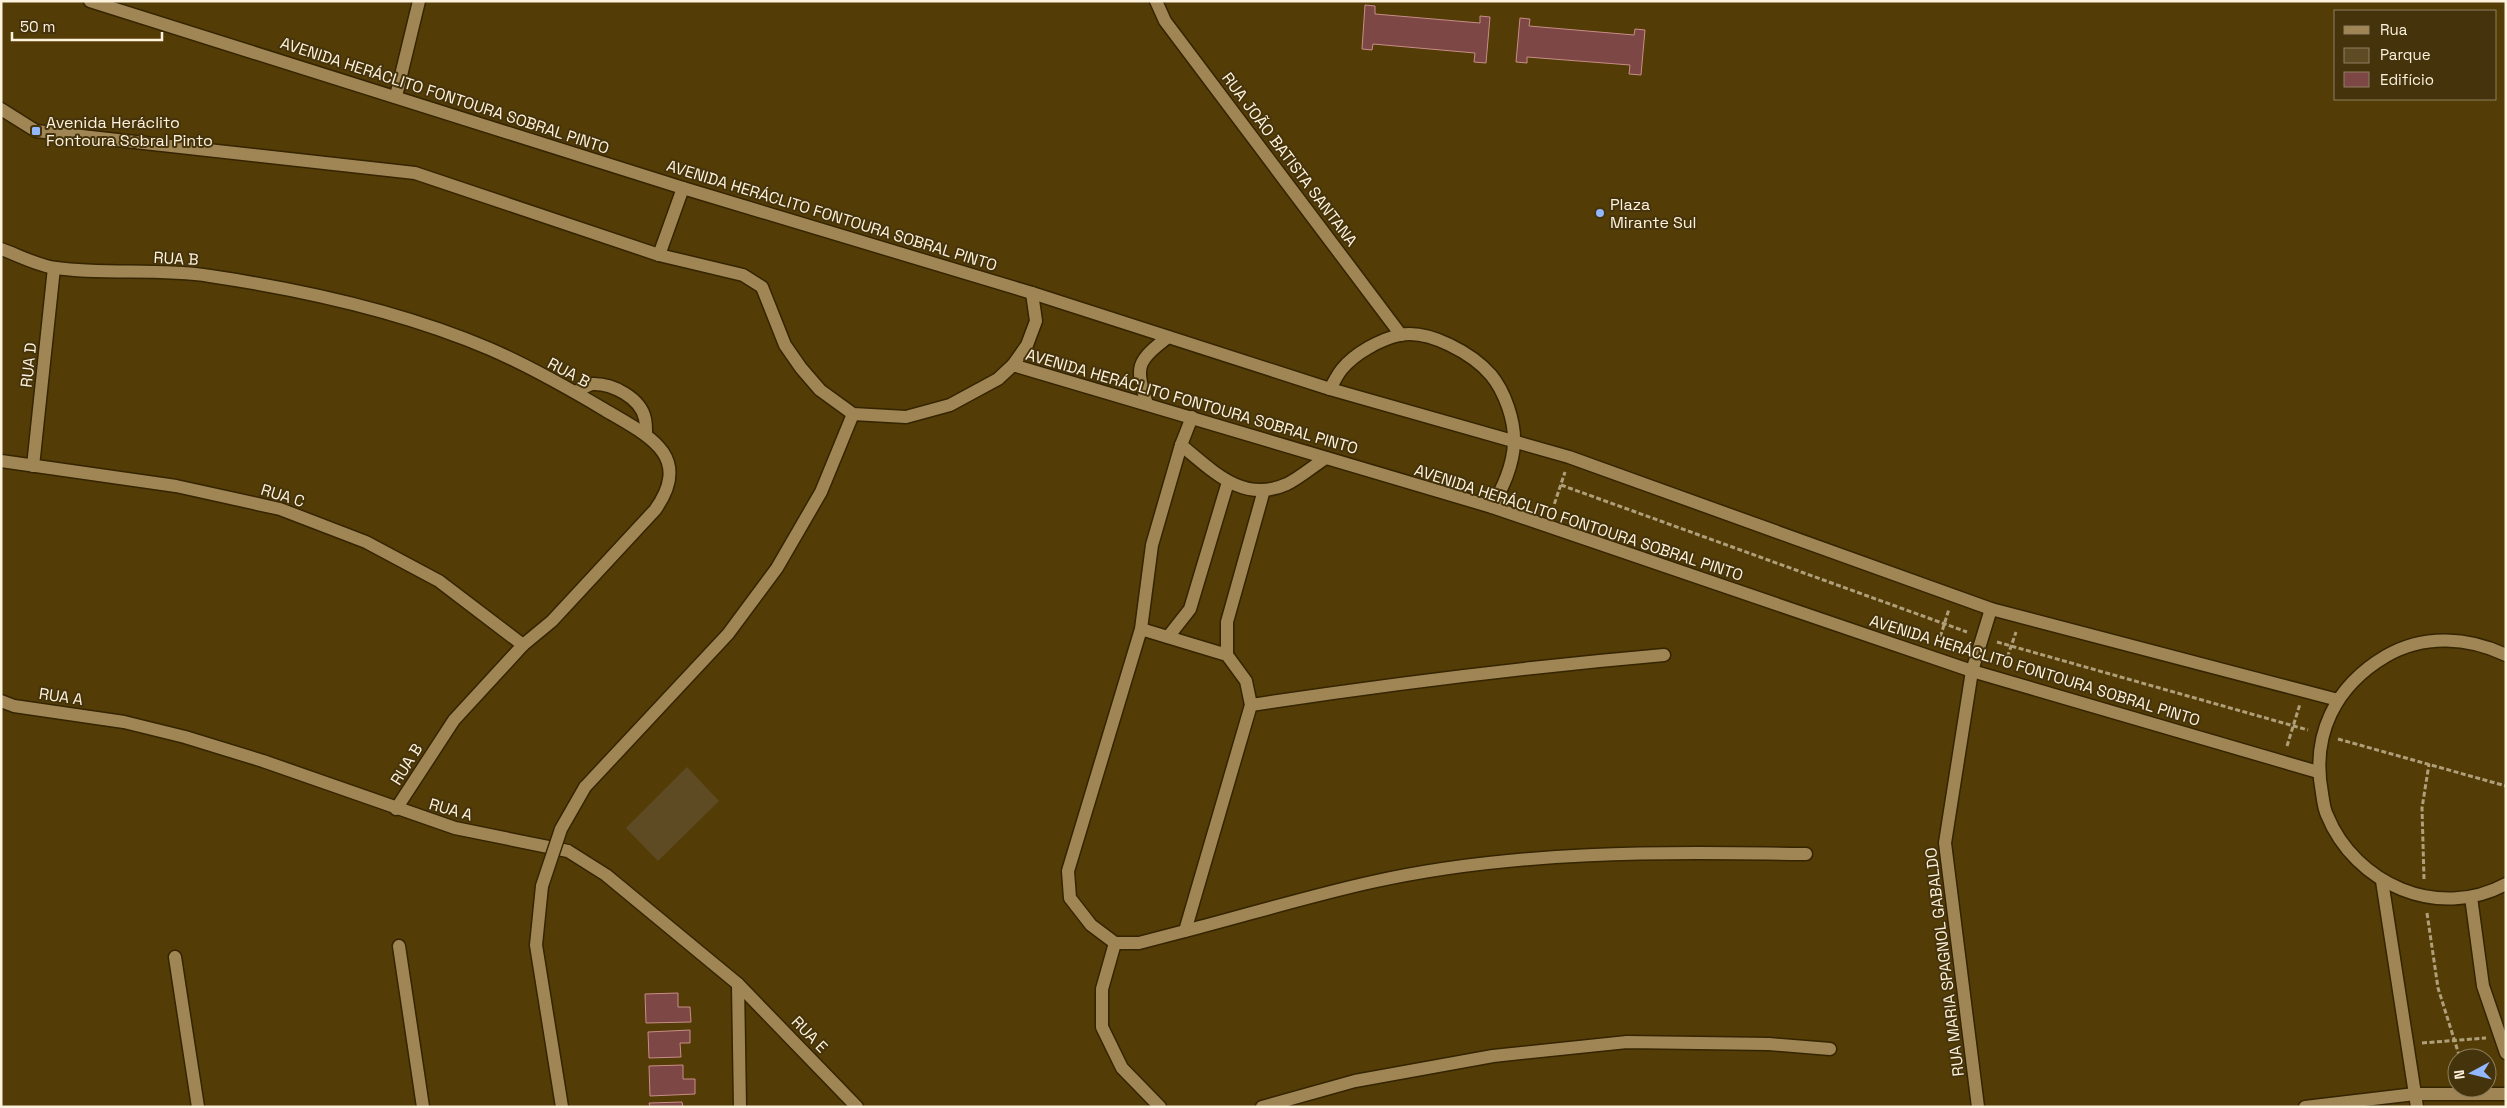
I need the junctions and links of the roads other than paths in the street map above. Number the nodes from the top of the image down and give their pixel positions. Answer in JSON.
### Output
{"nodes":[{"id":1,"x":90,"y":1,"type":"edge"},
{"id":2,"x":419,"y":1,"type":"edge"},
{"id":3,"x":1156,"y":1,"type":"edge"},
{"id":4,"x":396,"y":96,"type":"junction"},
{"id":5,"x":1,"y":109,"type":"edge"},
{"id":6,"x":683,"y":188,"type":"junction"},
{"id":7,"x":1,"y":249,"type":"edge"},
{"id":8,"x":659,"y":255,"type":"junction"},
{"id":9,"x":54,"y":268,"type":"junction"},
{"id":10,"x":1032,"y":293,"type":"junction"},
{"id":11,"x":1401,"y":335,"type":"junction"},
{"id":12,"x":1168,"y":337,"type":"junction"},
{"id":13,"x":1013,"y":365,"type":"junction"},
{"id":14,"x":1330,"y":389,"type":"junction"},
{"id":15,"x":574,"y":392,"type":"junction"},
{"id":16,"x":1147,"y":404,"type":"junction"},
{"id":17,"x":853,"y":414,"type":"junction"},
{"id":18,"x":1192,"y":417,"type":"junction"},
{"id":19,"x":646,"y":434,"type":"junction"},
{"id":20,"x":1514,"y":442,"type":"junction"},
{"id":21,"x":1181,"y":445,"type":"junction"},
{"id":22,"x":1326,"y":458,"type":"junction"},
{"id":23,"x":1,"y":461,"type":"edge"},
{"id":24,"x":33,"y":466,"type":"junction"},
{"id":25,"x":1228,"y":482,"type":"junction"},
{"id":26,"x":1264,"y":490,"type":"junction"},
{"id":27,"x":1492,"y":507,"type":"junction"},
{"id":28,"x":1991,"y":609,"type":"junction"},
{"id":29,"x":1141,"y":629,"type":"junction"},
{"id":30,"x":1168,"y":637,"type":"junction"},
{"id":31,"x":523,"y":645,"type":"junction"},
{"id":32,"x":1227,"y":655,"type":"junction"},
{"id":33,"x":1664,"y":655,"type":"dead end"},
{"id":34,"x":2506,"y":655,"type":"edge"},
{"id":35,"x":1972,"y":671,"type":"junction"},
{"id":36,"x":2338,"y":700,"type":"junction"},
{"id":37,"x":1,"y":701,"type":"edge"},
{"id":38,"x":1252,"y":705,"type":"junction"},
{"id":39,"x":2318,"y":772,"type":"junction"},
{"id":40,"x":396,"y":809,"type":"junction"},
{"id":41,"x":1806,"y":854,"type":"dead end"},
{"id":42,"x":2382,"y":881,"type":"junction"},
{"id":43,"x":2506,"y":884,"type":"edge"},
{"id":44,"x":2471,"y":897,"type":"junction"},
{"id":45,"x":1185,"y":931,"type":"junction"},
{"id":46,"x":1115,"y":943,"type":"junction"},
{"id":47,"x":399,"y":946,"type":"dead end"},
{"id":48,"x":175,"y":957,"type":"dead end"},
{"id":49,"x":738,"y":984,"type":"junction"},
{"id":50,"x":1830,"y":1049,"type":"dead end"},
{"id":51,"x":2506,"y":1053,"type":"edge"},
{"id":52,"x":2506,"y":1094,"type":"edge"},
{"id":53,"x":2416,"y":1100,"type":"edge"},
{"id":54,"x":198,"y":1107,"type":"edge"},
{"id":55,"x":423,"y":1107,"type":"edge"},
{"id":56,"x":562,"y":1107,"type":"edge"},
{"id":57,"x":740,"y":1107,"type":"edge"},
{"id":58,"x":857,"y":1107,"type":"edge"},
{"id":59,"x":1160,"y":1107,"type":"edge"},
{"id":60,"x":1262,"y":1107,"type":"edge"},
{"id":61,"x":1978,"y":1107,"type":"edge"},
{"id":62,"x":2305,"y":1107,"type":"edge"}],
"edges":[{"from":1,"to":4,"type":"street","name":"AVENIDA HERÁCLITO FONTOURA SOBRAL PINTO"},
{"from":2,"to":4,"type":"street"},
{"from":3,"to":11,"type":"street","name":"RUA JOÃO BATISTA SANTANA"},
{"from":4,"to":6,"type":"street","name":"AVENIDA HERÁCLITO FONTOURA SOBRAL PINTO"},
{"from":5,"to":8,"type":"street"},
{"from":6,"to":8,"type":"street"},
{"from":6,"to":10,"type":"street","name":"AVENIDA HERÁCLITO FONTOURA SOBRAL PINTO"},
{"from":7,"to":9,"type":"street","name":"RUA B"},
{"from":8,"to":17,"type":"street"},
{"from":9,"to":15,"type":"street","name":"RUA B"},
{"from":9,"to":24,"type":"street","name":"RUA D"},
{"from":10,"to":12,"type":"street","name":"AVENIDA HERÁCLITO FONTOURA SOBRAL PINTO"},
{"from":10,"to":13,"type":"street"},
{"from":11,"to":14,"type":"street"},
{"from":11,"to":20,"type":"street"},
{"from":12,"to":14,"type":"street","name":"AVENIDA HERÁCLITO FONTOURA SOBRAL PINTO"},
{"from":12,"to":16,"type":"street"},
{"from":13,"to":16,"type":"street","name":"AVENIDA HERÁCLITO FONTOURA SOBRAL PINTO"},
{"from":13,"to":17,"type":"street","name":"AVENIDA HERÁCLITO FONTOURA SOBRAL PINTO"},
{"from":14,"to":20,"type":"street","name":"AVENIDA HERÁCLITO FONTOURA SOBRAL PINTO"},
{"from":15,"to":19,"type":"street","name":"RUA B"},
{"from":15,"to":19,"type":"street"},
{"from":16,"to":18,"type":"street","name":"AVENIDA HERÁCLITO FONTOURA SOBRAL PINTO"},
{"from":17,"to":56,"type":"street","bridge":true},
{"from":18,"to":21,"type":"street"},
{"from":18,"to":22,"type":"street","name":"AVENIDA HERÁCLITO FONTOURA SOBRAL PINTO"},
{"from":19,"to":31,"type":"street","name":"RUA B"},
{"from":20,"to":27,"type":"street"},
{"from":20,"to":28,"type":"street","name":"AVENIDA HERÁCLITO FONTOURA SOBRAL PINTO"},
{"from":21,"to":25,"type":"street"},
{"from":21,"to":29,"type":"street"},
{"from":22,"to":26,"type":"street"},
{"from":22,"to":27,"type":"street","name":"AVENIDA HERÁCLITO FONTOURA SOBRAL PINTO"},
{"from":23,"to":24,"type":"street","name":"RUA C"},
{"from":24,"to":31,"type":"street","name":"RUA C"},
{"from":25,"to":26,"type":"street"},
{"from":25,"to":30,"type":"street"},
{"from":26,"to":32,"type":"street"},
{"from":27,"to":35,"type":"street","name":"AVENIDA HERÁCLITO FONTOURA SOBRAL PINTO"},
{"from":28,"to":35,"type":"street","name":"RUA MARIA SPAGNOL GABALDO"},
{"from":28,"to":36,"type":"street","name":"AVENIDA HERÁCLITO FONTOURA SOBRAL PINTO"},
{"from":29,"to":30,"type":"street"},
{"from":29,"to":46,"type":"street"},
{"from":30,"to":32,"type":"street"},
{"from":31,"to":40,"type":"street","name":"RUA B"},
{"from":32,"to":38,"type":"street"},
{"from":33,"to":38,"type":"street"},
{"from":34,"to":36,"type":"street"},
{"from":35,"to":39,"type":"street","name":"AVENIDA HERÁCLITO FONTOURA SOBRAL PINTO"},
{"from":35,"to":61,"type":"street","name":"RUA MARIA SPAGNOL GABALDO"},
{"from":36,"to":39,"type":"street"},
{"from":37,"to":40,"type":"street","name":"RUA A"},
{"from":38,"to":45,"type":"street"},
{"from":39,"to":42,"type":"street"},
{"from":40,"to":49,"type":"street","name":"RUA A"},
{"from":41,"to":45,"type":"street"},
{"from":42,"to":44,"type":"street"},
{"from":42,"to":53,"type":"street"},
{"from":43,"to":44,"type":"street"},
{"from":44,"to":51,"type":"street"},
{"from":45,"to":46,"type":"street"},
{"from":46,"to":59,"type":"street"},
{"from":47,"to":55,"type":"street"},
{"from":48,"to":54,"type":"street"},
{"from":49,"to":57,"type":"street"},
{"from":49,"to":58,"type":"street","name":"RUA E"},
{"from":50,"to":60,"type":"street"},
{"from":52,"to":53,"type":"street"},
{"from":53,"to":62,"type":"street"}]}
